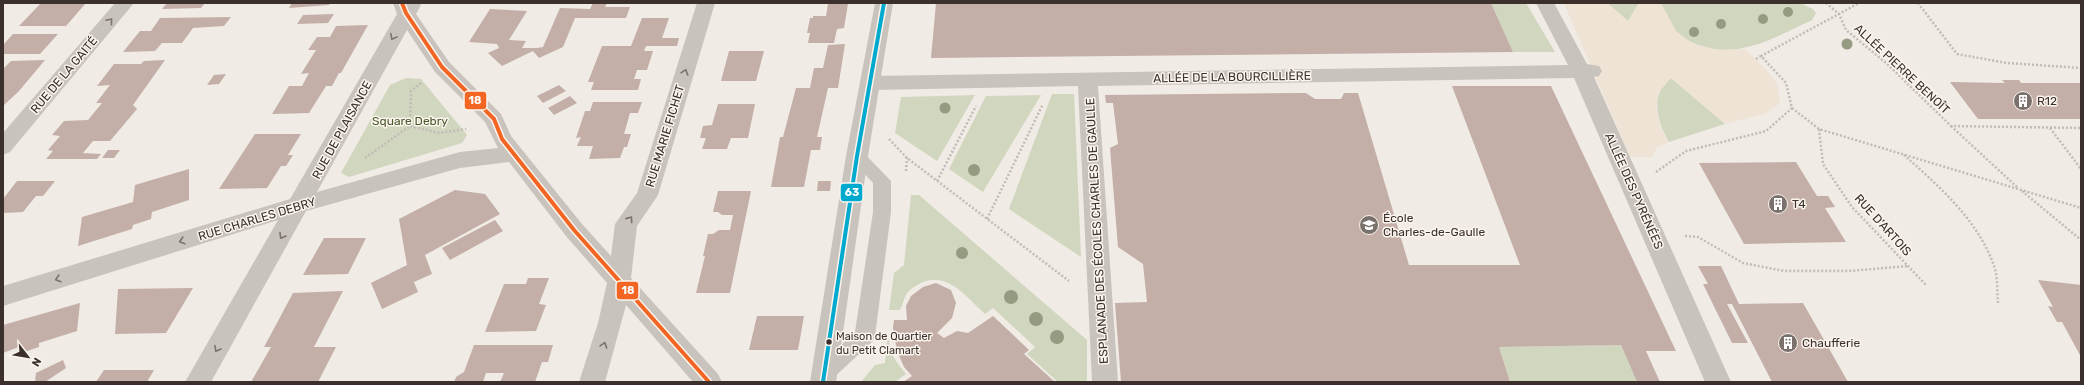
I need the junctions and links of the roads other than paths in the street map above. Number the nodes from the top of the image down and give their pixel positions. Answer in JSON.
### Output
{"nodes":[{"id":1,"x":125,"y":3,"type":"edge"},
{"id":2,"x":706,"y":3,"type":"edge"},
{"id":3,"x":884,"y":3,"type":"edge"},
{"id":4,"x":1545,"y":3,"type":"edge"},
{"id":5,"x":407,"y":6,"type":"edge"},
{"id":6,"x":1587,"y":71,"type":"junction"},
{"id":7,"x":1088,"y":80,"type":"junction"},
{"id":8,"x":871,"y":83,"type":"junction"},
{"id":9,"x":3,"y":147,"type":"edge"},
{"id":10,"x":514,"y":154,"type":"junction"},
{"id":11,"x":857,"y":156,"type":"junction"},
{"id":12,"x":300,"y":205,"type":"junction"},
{"id":13,"x":619,"y":282,"type":"junction"},
{"id":14,"x":3,"y":296,"type":"edge"},
{"id":15,"x":823,"y":378,"type":"edge"},
{"id":16,"x":198,"y":382,"type":"edge"},
{"id":17,"x":592,"y":382,"type":"edge"},
{"id":18,"x":708,"y":382,"type":"edge"},
{"id":19,"x":1105,"y":382,"type":"edge"},
{"id":20,"x":1718,"y":382,"type":"edge"}],
"edges":[{"from":9,"to":1,"type":"street","name":"RUE DE LA GAITÉ","one_way":true},
{"from":13,"to":2,"type":"street","name":"RUE MARIE FICHET","one_way":true},
{"from":3,"to":8,"type":"street"},
{"from":4,"to":6,"type":"street","name":"ALLÉE DES PYRÉNÉES"},
{"from":5,"to":10,"type":"street"},
{"from":5,"to":12,"type":"street","name":"RUE DE PLAISANCE","one_way":true},
{"from":6,"to":7,"type":"street","name":"ALLÉE DE LA BOURCILLIÈRE"},
{"from":6,"to":20,"type":"street","name":"ALLÉE DES PYRÉNÉES"},
{"from":7,"to":8,"type":"street","name":"ALLÉE DE LA BOURCILLIÈRE"},
{"from":7,"to":19,"type":"street","name":"ESPLANADE DES ÉCOLES CHARLES DE GAULLE"},
{"from":8,"to":11,"type":"street"},
{"from":10,"to":12,"type":"street","name":"RUE CHARLES DEBRY"},
{"from":10,"to":13,"type":"street"},
{"from":11,"to":15,"type":"street"},
{"from":11,"to":15,"type":"lane"},
{"from":12,"to":14,"type":"street","name":"RUE CHARLES DEBRY","one_way":true},
{"from":12,"to":16,"type":"street","name":"RUE DE PLAISANCE","one_way":true},
{"from":17,"to":13,"type":"street","name":"RUE MARIE FICHET","one_way":true},
{"from":13,"to":18,"type":"street"}]}
